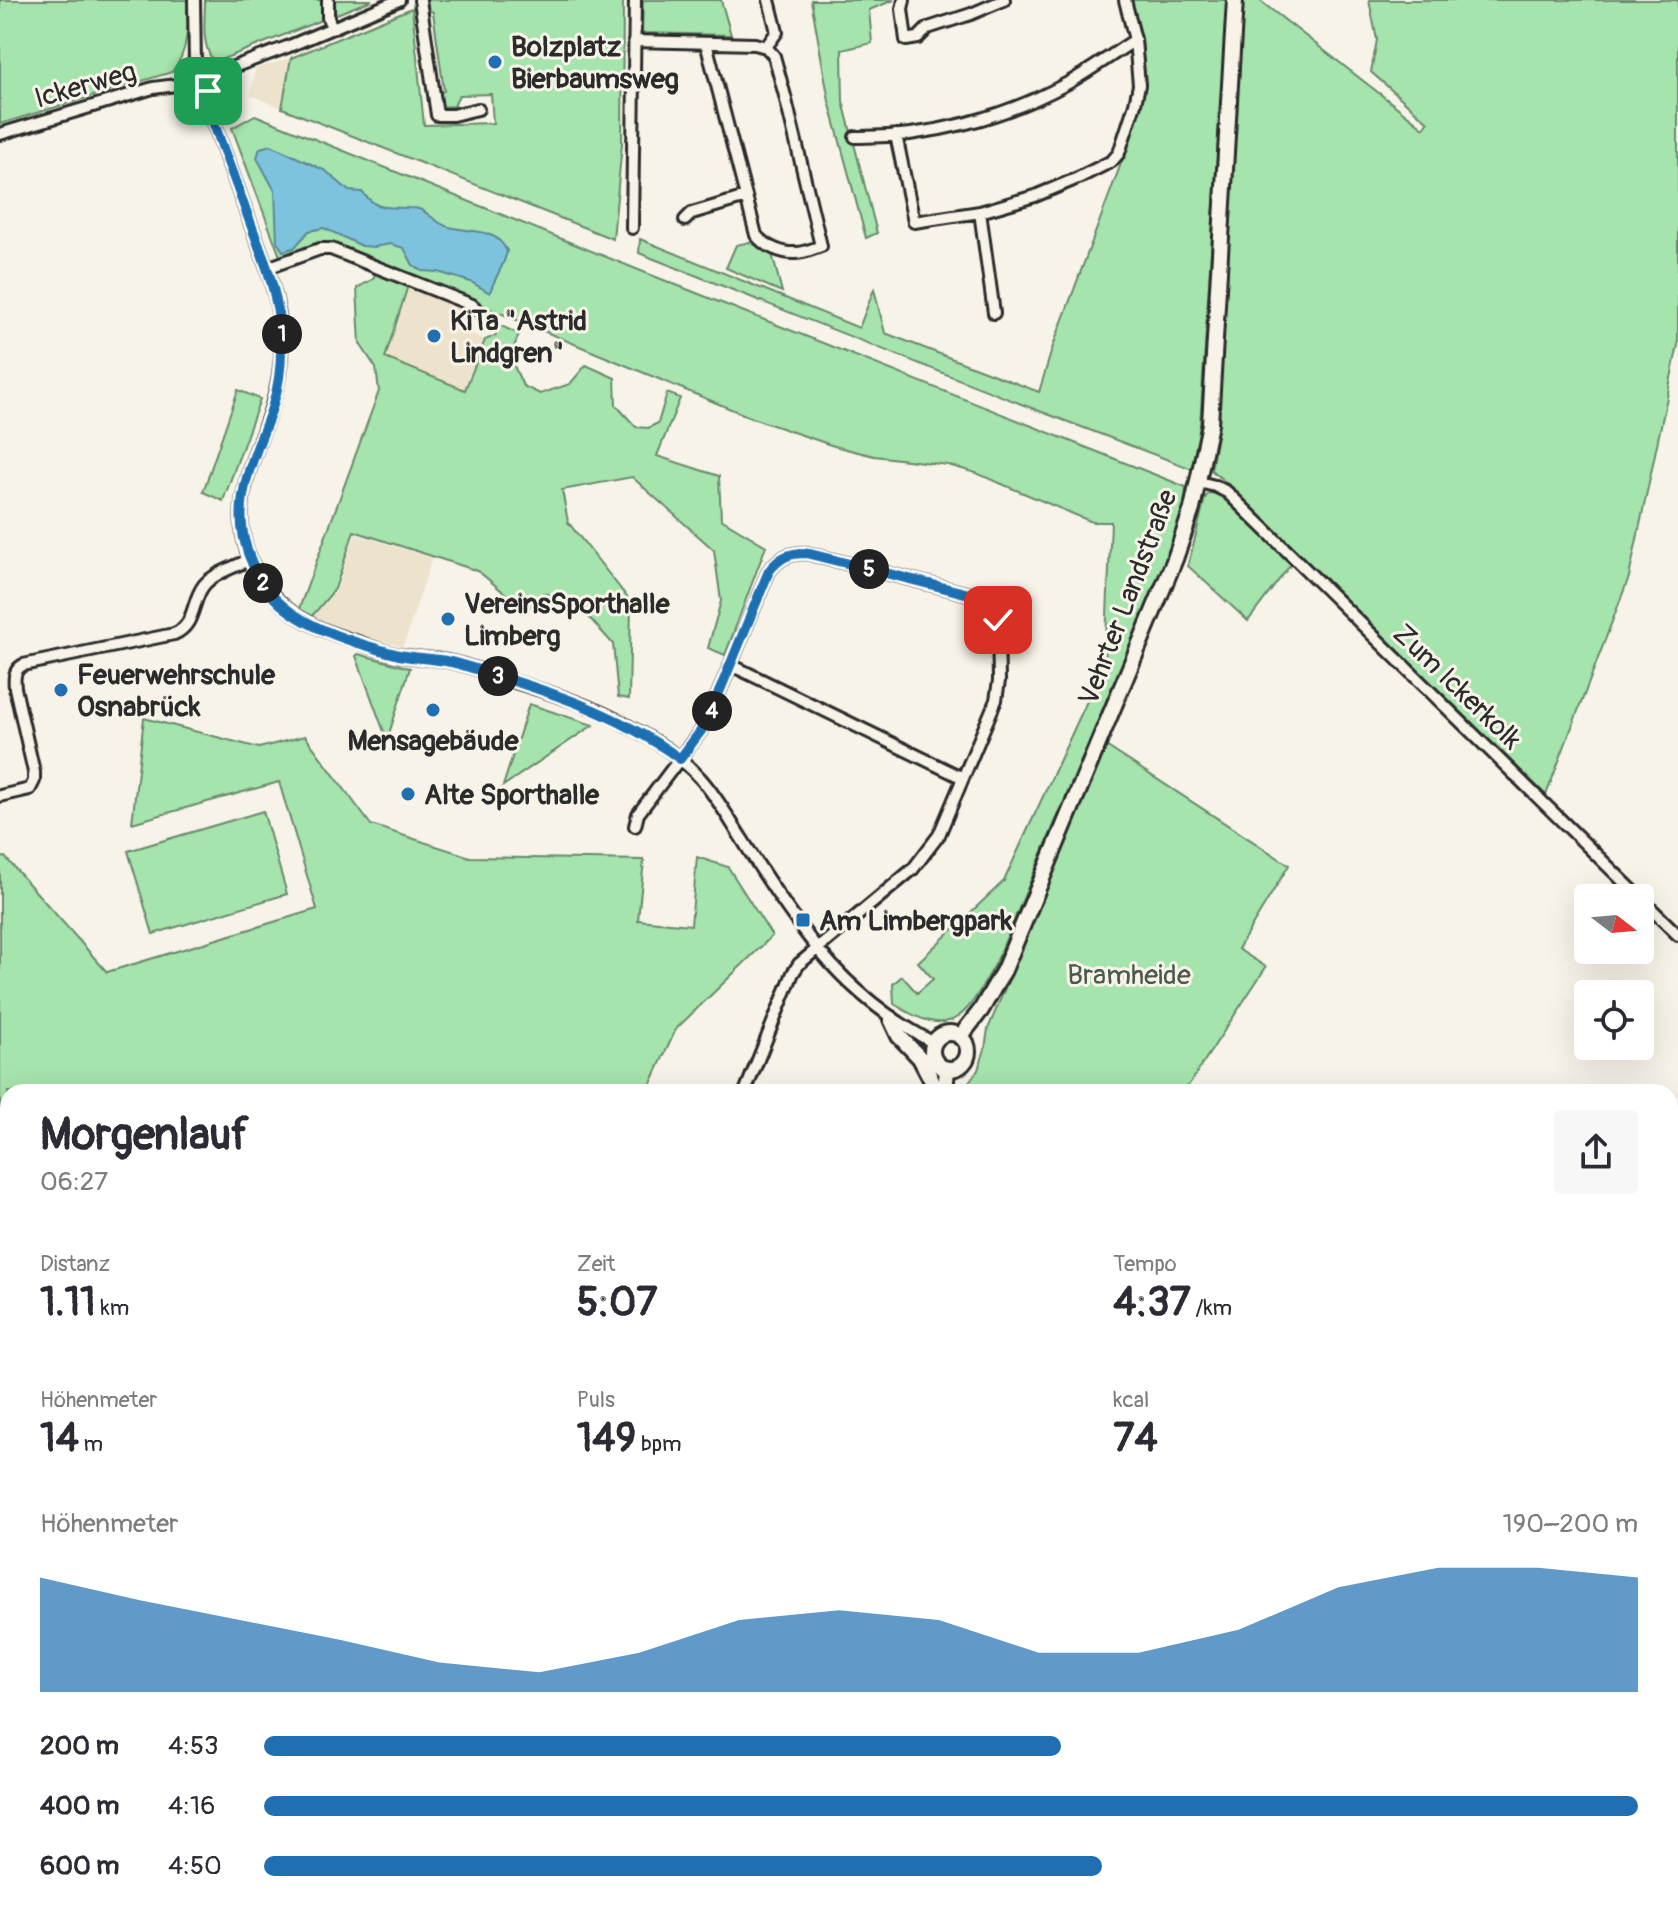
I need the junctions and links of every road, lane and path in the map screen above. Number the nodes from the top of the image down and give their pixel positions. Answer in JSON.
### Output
{"nodes":[{"id":1,"x":194,"y":0,"type":"edge"},
{"id":2,"x":328,"y":0,"type":"edge"},
{"id":3,"x":399,"y":0,"type":"edge"},
{"id":4,"x":420,"y":0,"type":"edge"},
{"id":5,"x":635,"y":0,"type":"edge"},
{"id":6,"x":769,"y":0,"type":"edge"},
{"id":7,"x":904,"y":0,"type":"edge"},
{"id":8,"x":1004,"y":0,"type":"edge"},
{"id":9,"x":1125,"y":0,"type":"edge"},
{"id":10,"x":1235,"y":0,"type":"edge"},
{"id":11,"x":332,"y":28,"type":"junction"},
{"id":12,"x":1135,"y":40,"type":"junction"},
{"id":13,"x":634,"y":41,"type":"junction"},
{"id":14,"x":706,"y":43,"type":"junction"},
{"id":15,"x":766,"y":47,"type":"junction"},
{"id":16,"x":195,"y":65,"type":"junction"},
{"id":17,"x":212,"y":75,"type":"junction"},
{"id":18,"x":184,"y":84,"type":"junction"},
{"id":19,"x":203,"y":94,"type":"junction"},
{"id":20,"x":478,"y":109,"type":"dead end"},
{"id":21,"x":0,"y":134,"type":"edge"},
{"id":22,"x":896,"y":135,"type":"junction"},
{"id":23,"x":855,"y":137,"type":"dead end"},
{"id":24,"x":746,"y":197,"type":"junction"},
{"id":25,"x":980,"y":212,"type":"junction"},
{"id":26,"x":685,"y":220,"type":"dead end"},
{"id":27,"x":632,"y":228,"type":"dead end"},
{"id":28,"x":267,"y":268,"type":"junction"},
{"id":29,"x":994,"y":313,"type":"dead end"},
{"id":30,"x":485,"y":316,"type":"dead end"},
{"id":31,"x":1199,"y":482,"type":"junction"},
{"id":32,"x":250,"y":559,"type":"junction"},
{"id":33,"x":731,"y":665,"type":"junction"},
{"id":34,"x":680,"y":759,"type":"junction"},
{"id":35,"x":963,"y":778,"type":"junction"},
{"id":36,"x":0,"y":796,"type":"edge"},
{"id":37,"x":635,"y":826,"type":"dead end"},
{"id":38,"x":1678,"y":935,"type":"edge"},
{"id":39,"x":817,"y":948,"type":"junction"},
{"id":40,"x":891,"y":1019,"type":"junction"},
{"id":41,"x":960,"y":1037,"type":"junction"},
{"id":42,"x":934,"y":1043,"type":"junction"},
{"id":43,"x":947,"y":1069,"type":"junction"},
{"id":44,"x":748,"y":1084,"type":"edge"},
{"id":45,"x":933,"y":1084,"type":"edge"},
{"id":46,"x":946,"y":1084,"type":"edge"}],
"edges":[{"from":1,"to":16,"type":"street"},
{"from":2,"to":11,"type":"street"},
{"from":3,"to":11,"type":"street"},
{"from":4,"to":20,"type":"street"},
{"from":5,"to":13,"type":"street"},
{"from":6,"to":15,"type":"street"},
{"from":7,"to":8,"type":"street"},
{"from":9,"to":12,"type":"street"},
{"from":10,"to":31,"type":"main road","name":"Vehrter Landstraße"},
{"from":11,"to":17,"type":"street"},
{"from":12,"to":22,"type":"street"},
{"from":12,"to":25,"type":"street"},
{"from":13,"to":14,"type":"street"},
{"from":13,"to":27,"type":"street"},
{"from":14,"to":15,"type":"street"},
{"from":14,"to":24,"type":"street"},
{"from":15,"to":24,"type":"street"},
{"from":16,"to":17,"type":"street"},
{"from":16,"to":18,"type":"street"},
{"from":17,"to":19,"type":"street"},
{"from":18,"to":19,"type":"street"},
{"from":18,"to":21,"type":"street","name":"Ickerweg"},
{"from":19,"to":28,"type":"street"},
{"from":22,"to":23,"type":"street"},
{"from":22,"to":25,"type":"street"},
{"from":24,"to":26,"type":"street"},
{"from":25,"to":29,"type":"street"},
{"from":28,"to":30,"type":"street"},
{"from":28,"to":32,"type":"street"},
{"from":31,"to":38,"type":"street","name":"Zum Ickerkolk"},
{"from":31,"to":41,"type":"main road","name":"Vehrter Landstraße"},
{"from":32,"to":34,"type":"street"},
{"from":32,"to":36,"type":"street"},
{"from":33,"to":34,"type":"street"},
{"from":33,"to":35,"type":"street"},
{"from":33,"to":35,"type":"street"},
{"from":34,"to":37,"type":"street"},
{"from":34,"to":39,"type":"street"},
{"from":35,"to":39,"type":"street"},
{"from":39,"to":40,"type":"street"},
{"from":39,"to":44,"type":"street"},
{"from":40,"to":42,"type":"street"},
{"from":40,"to":45,"type":"main road"},
{"from":41,"to":42,"type":"main road"},
{"from":41,"to":43,"type":"main road"},
{"from":42,"to":43,"type":"main road"},
{"from":43,"to":46,"type":"main road"}]}
